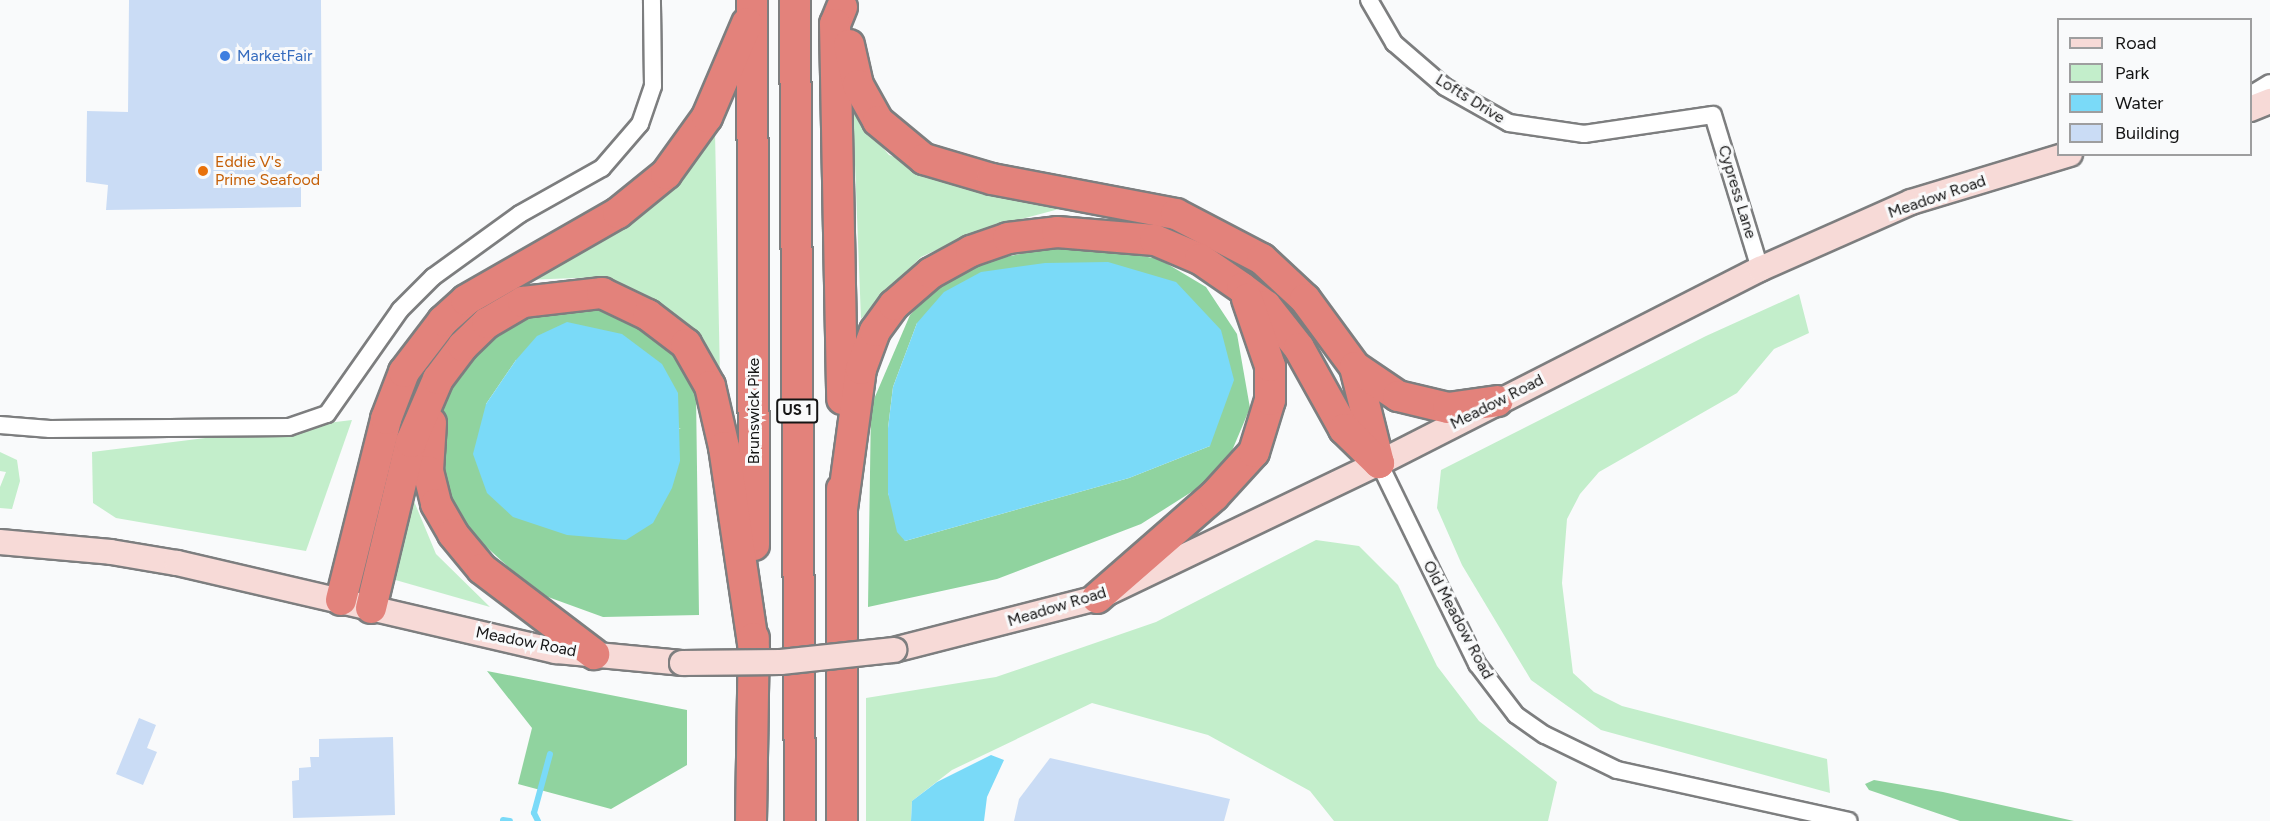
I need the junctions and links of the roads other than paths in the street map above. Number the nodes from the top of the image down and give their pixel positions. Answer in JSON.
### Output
{"nodes":[{"id":1,"x":652,"y":0,"type":"edge"},
{"id":2,"x":795,"y":0,"type":"edge"},
{"id":3,"x":1369,"y":0,"type":"edge"},
{"id":4,"x":842,"y":4,"type":"edge"},
{"id":5,"x":752,"y":6,"type":"edge"},
{"id":6,"x":2270,"y":83,"type":"edge"},
{"id":7,"x":2252,"y":94,"type":"edge"},
{"id":8,"x":2270,"y":102,"type":"edge"},
{"id":9,"x":2252,"y":110,"type":"edge"},
{"id":10,"x":2252,"y":111,"type":"edge"},
{"id":11,"x":2270,"y":113,"type":"edge"},
{"id":12,"x":1713,"y":115,"type":"joint"},
{"id":13,"x":2063,"y":156,"type":"edge"},
{"id":14,"x":1760,"y":269,"type":"junction"},
{"id":15,"x":1242,"y":288,"type":"junction"},
{"id":16,"x":1355,"y":367,"type":"junction"},
{"id":17,"x":438,"y":379,"type":"junction"},
{"id":18,"x":1498,"y":401,"type":"junction"},
{"id":19,"x":0,"y":425,"type":"edge"},
{"id":20,"x":1379,"y":463,"type":"junction"},
{"id":21,"x":842,"y":509,"type":"junction"},
{"id":22,"x":0,"y":542,"type":"edge"},
{"id":23,"x":1097,"y":597,"type":"junction"},
{"id":24,"x":341,"y":600,"type":"junction"},
{"id":25,"x":371,"y":608,"type":"junction"},
{"id":26,"x":594,"y":654,"type":"junction"},
{"id":27,"x":754,"y":657,"type":"junction"},
{"id":28,"x":751,"y":821,"type":"edge"},
{"id":29,"x":800,"y":821,"type":"edge"},
{"id":30,"x":842,"y":821,"type":"edge"},
{"id":31,"x":1848,"y":821,"type":"edge"}],
"edges":[{"from":1,"to":19,"type":"street"},
{"from":2,"to":29,"type":"highway","number":"US 1"},
{"from":3,"to":12,"type":"street","name":"Lofts Drive"},
{"from":4,"to":16,"type":"highway"},
{"from":4,"to":21,"type":"highway"},
{"from":5,"to":24,"type":"highway"},
{"from":5,"to":27,"type":"highway","name":"Brunswick Pike","number":"US 1"},
{"from":6,"to":7,"type":"street"},
{"from":8,"to":9,"type":"street"},
{"from":10,"to":11,"type":"street"},
{"from":12,"to":14,"type":"street","name":"Cypress Lane"},
{"from":13,"to":14,"type":"street","name":"Meadow Road"},
{"from":14,"to":18,"type":"street","name":"Meadow Road"},
{"from":15,"to":20,"type":"highway"},
{"from":15,"to":21,"type":"highway"},
{"from":15,"to":23,"type":"highway"},
{"from":16,"to":18,"type":"highway"},
{"from":16,"to":20,"type":"highway"},
{"from":17,"to":25,"type":"highway"},
{"from":17,"to":26,"type":"highway"},
{"from":17,"to":27,"type":"highway"},
{"from":18,"to":20,"type":"street","name":"Meadow Road"},
{"from":20,"to":23,"type":"street","name":"Meadow Road"},
{"from":20,"to":31,"type":"street","name":"Old Meadow Road"},
{"from":21,"to":30,"type":"highway"},
{"from":22,"to":24,"type":"street","name":"Meadow Road"},
{"from":23,"to":26,"type":"street","name":"Meadow Road","bridge":true},
{"from":24,"to":25,"type":"street","name":"Meadow Road"},
{"from":25,"to":26,"type":"street","name":"Meadow Road"},
{"from":27,"to":28,"type":"highway","name":"Brunswick Pike","number":"US 1"}]}
